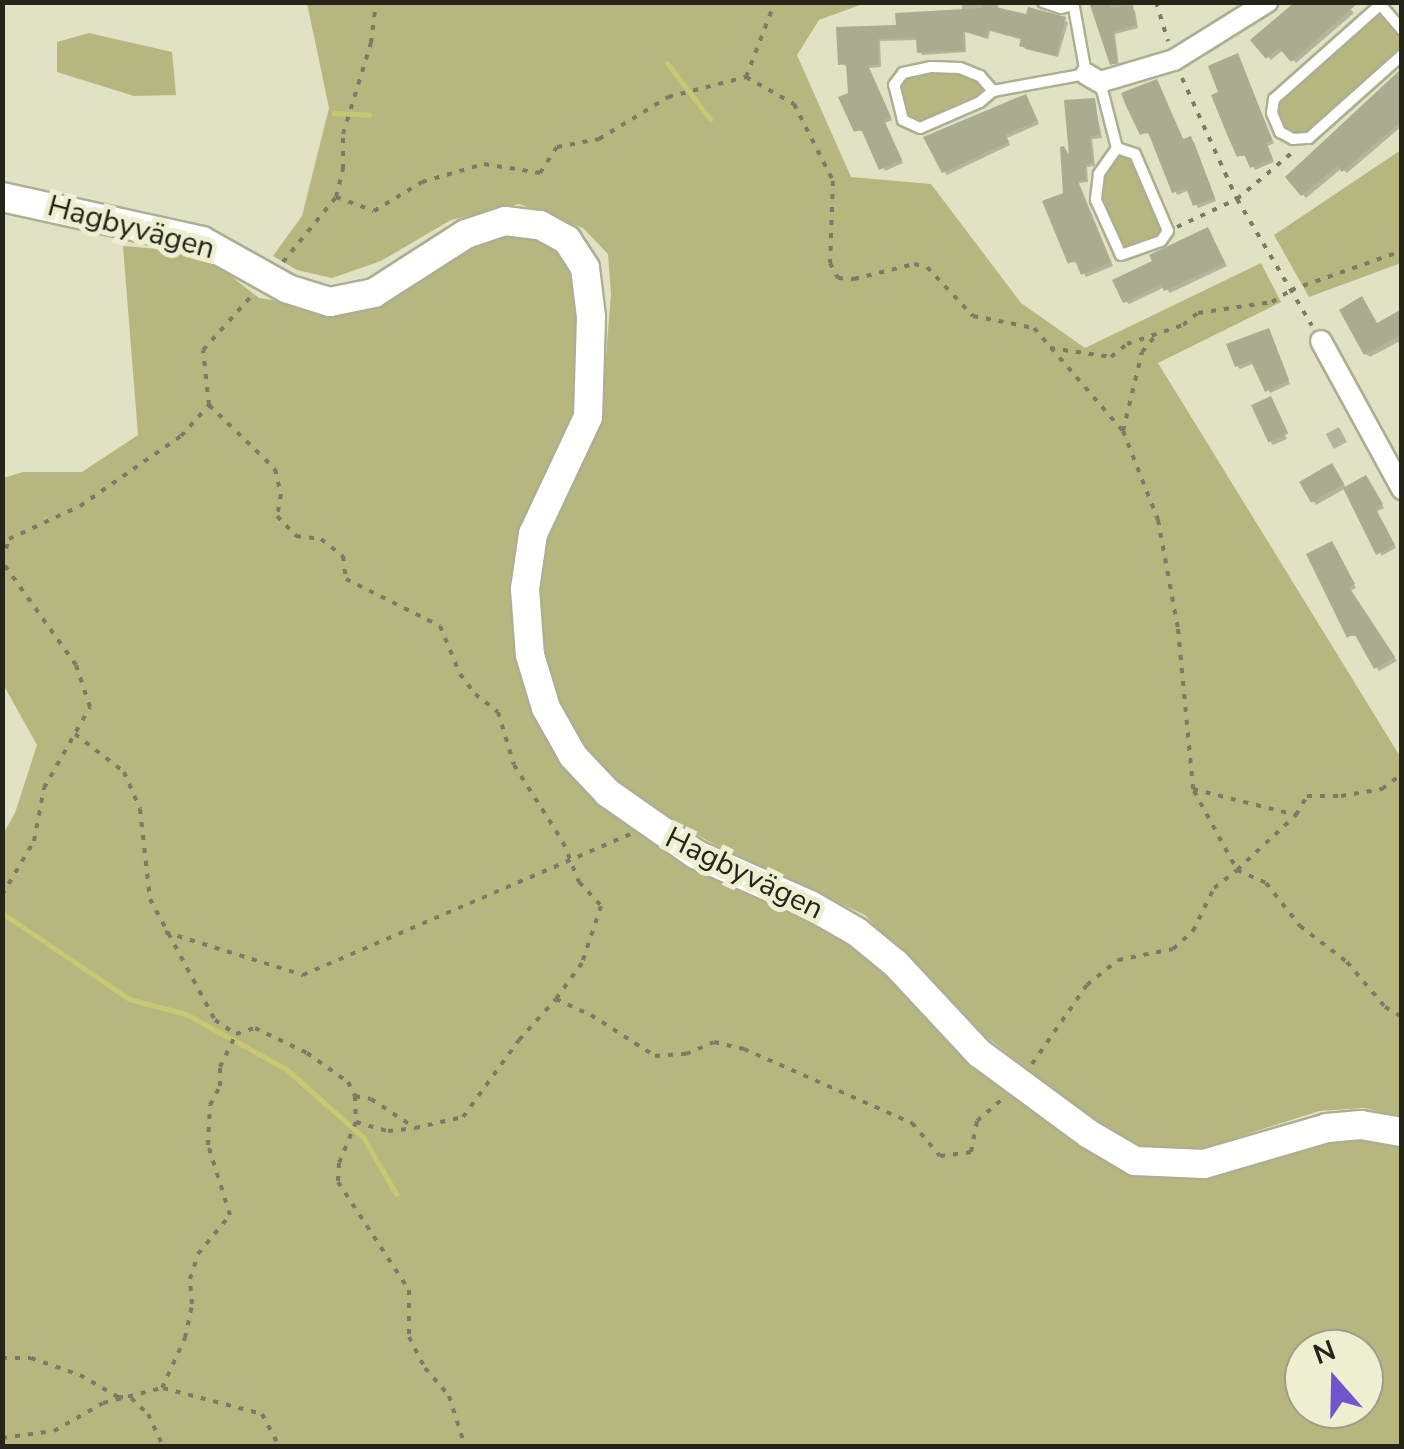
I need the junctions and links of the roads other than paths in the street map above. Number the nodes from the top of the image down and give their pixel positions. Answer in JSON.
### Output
{"nodes":[{"id":1,"x":1043,"y":2,"type":"edge"},
{"id":2,"x":1073,"y":4,"type":"edge"},
{"id":3,"x":1379,"y":4,"type":"edge"},
{"id":4,"x":1257,"y":5,"type":"edge"},
{"id":5,"x":1402,"y":30,"type":"edge"},
{"id":6,"x":1402,"y":56,"type":"edge"},
{"id":7,"x":1093,"y":78,"type":"junction"},
{"id":8,"x":993,"y":91,"type":"junction"},
{"id":9,"x":1117,"y":148,"type":"junction"},
{"id":10,"x":2,"y":197,"type":"edge"},
{"id":11,"x":1321,"y":342,"type":"road end"},
{"id":12,"x":1402,"y":489,"type":"edge"},
{"id":13,"x":1402,"y":1132,"type":"edge"}],
"edges":[{"from":1,"to":2,"type":"lane"},
{"from":2,"to":7,"type":"lane"},
{"from":3,"to":5,"type":"lane"},
{"from":3,"to":6,"type":"lane"},
{"from":4,"to":7,"type":"street"},
{"from":7,"to":8,"type":"lane"},
{"from":7,"to":9,"type":"lane"},
{"from":8,"to":8,"type":"lane"},
{"from":9,"to":9,"type":"lane"},
{"from":10,"to":13,"type":"street","name":"Hagbyvägen"},
{"from":11,"to":12,"type":"street"}]}
